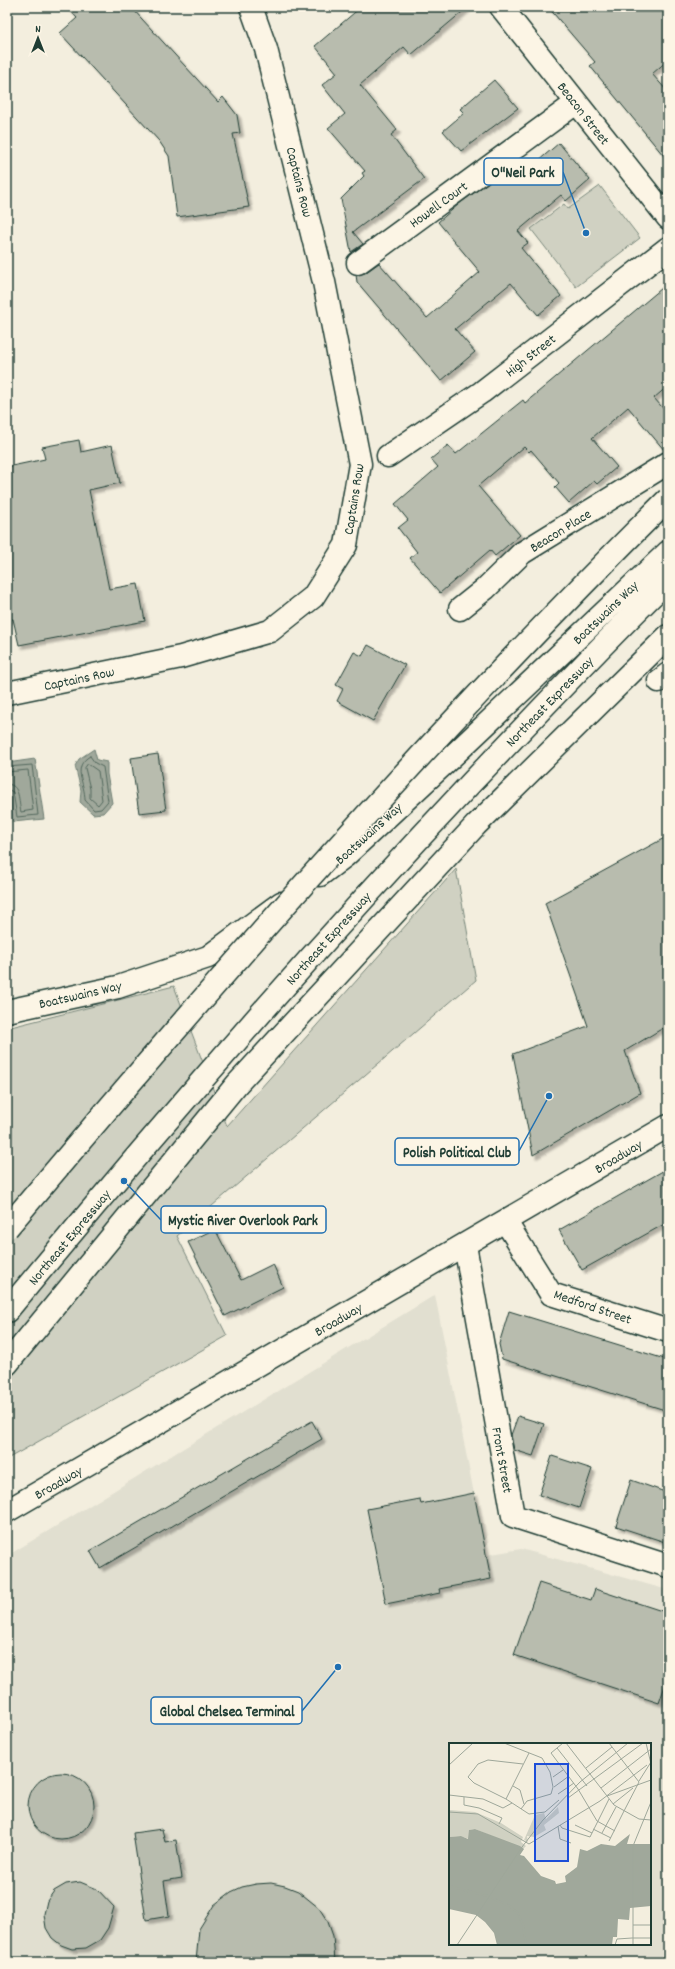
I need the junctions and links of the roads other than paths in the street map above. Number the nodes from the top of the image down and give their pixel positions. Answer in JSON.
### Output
{"nodes":[{"id":1,"x":251,"y":7,"type":"edge"},
{"id":2,"x":502,"y":7,"type":"edge"},
{"id":3,"x":576,"y":103,"type":"junction"},
{"id":4,"x":668,"y":218,"type":"edge"},
{"id":5,"x":668,"y":248,"type":"edge"},
{"id":6,"x":358,"y":263,"type":"dead end"},
{"id":7,"x":388,"y":456,"type":"dead end"},
{"id":8,"x":668,"y":462,"type":"edge"},
{"id":9,"x":668,"y":499,"type":"edge"},
{"id":10,"x":668,"y":552,"type":"edge"},
{"id":11,"x":668,"y":581,"type":"edge"},
{"id":12,"x":460,"y":609,"type":"dead end"},
{"id":13,"x":668,"y":636,"type":"edge"},
{"id":14,"x":7,"y":693,"type":"edge"},
{"id":15,"x":7,"y":1011,"type":"edge"},
{"id":16,"x":668,"y":1126,"type":"edge"},
{"id":17,"x":506,"y":1222,"type":"junction"},
{"id":18,"x":7,"y":1228,"type":"edge"},
{"id":19,"x":465,"y":1245,"type":"junction"},
{"id":20,"x":7,"y":1312,"type":"edge"},
{"id":21,"x":668,"y":1332,"type":"edge"},
{"id":22,"x":7,"y":1364,"type":"edge"},
{"id":23,"x":7,"y":1511,"type":"edge"},
{"id":24,"x":668,"y":1566,"type":"edge"}],
"edges":[{"from":1,"to":14,"type":"main road","name":"Captains Row"},
{"from":2,"to":3,"type":"main road","name":"Beacon Street"},
{"from":3,"to":4,"type":"main road","name":"Beacon Street"},
{"from":3,"to":6,"type":"main road","name":"Howell Court"},
{"from":5,"to":7,"type":"main road","name":"High Street"},
{"from":8,"to":12,"type":"main road","name":"Beacon Place"},
{"from":9,"to":18,"type":"main road","bridge":true},
{"from":10,"to":15,"type":"main road","name":"Boatswains Way"},
{"from":11,"to":20,"type":"main road","name":"Northeast Expressway"},
{"from":13,"to":22,"type":"main road"},
{"from":16,"to":17,"type":"main road","name":"Broadway"},
{"from":17,"to":19,"type":"main road","name":"Broadway"},
{"from":17,"to":21,"type":"main road","name":"Medford Street"},
{"from":19,"to":23,"type":"main road","name":"Broadway"},
{"from":19,"to":24,"type":"main road","name":"Front Street"}]}
